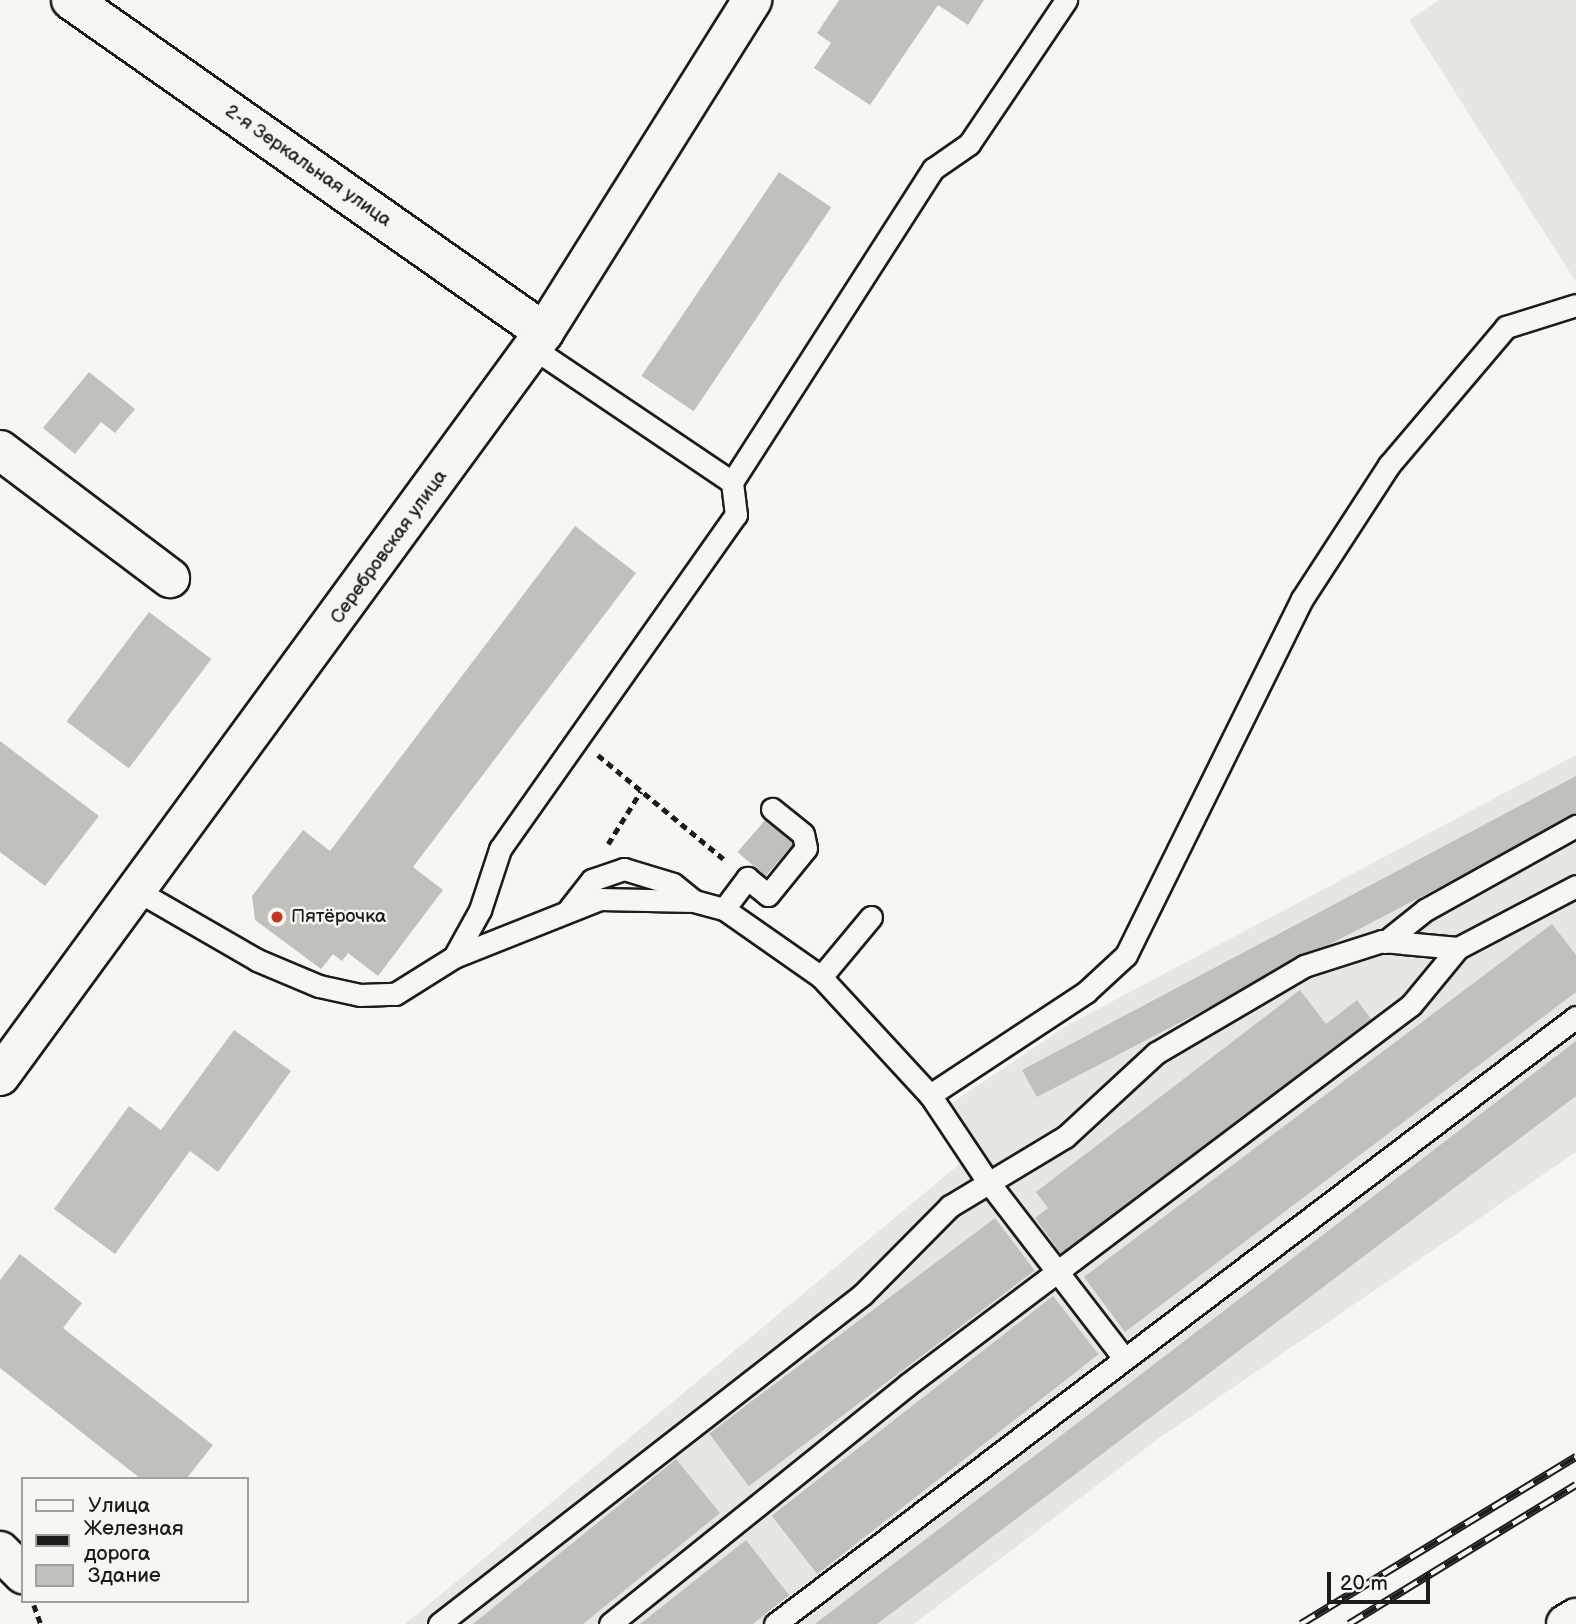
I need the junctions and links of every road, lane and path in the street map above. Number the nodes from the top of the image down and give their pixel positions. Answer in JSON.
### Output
{"nodes":[{"id":1,"x":71,"y":0,"type":"edge"},
{"id":2,"x":752,"y":0,"type":"edge"},
{"id":3,"x":1066,"y":0,"type":"edge"},
{"id":4,"x":1576,"y":305,"type":"edge"},
{"id":5,"x":539,"y":340,"type":"junction"},
{"id":6,"x":0,"y":450,"type":"edge"},
{"id":7,"x":732,"y":482,"type":"junction"},
{"id":8,"x":170,"y":578,"type":"dead end"},
{"id":9,"x":599,"y":756,"type":"dead end"},
{"id":10,"x":641,"y":791,"type":"junction"},
{"id":11,"x":772,"y":809,"type":"dead end"},
{"id":12,"x":1576,"y":826,"type":"edge"},
{"id":13,"x":747,"y":878,"type":"junction"},
{"id":14,"x":592,"y":880,"type":"junction"},
{"id":15,"x":1576,"y":886,"type":"edge"},
{"id":16,"x":136,"y":890,"type":"junction"},
{"id":17,"x":694,"y":901,"type":"junction"},
{"id":18,"x":724,"y":909,"type":"junction"},
{"id":19,"x":568,"y":910,"type":"junction"},
{"id":20,"x":872,"y":917,"type":"dead end"},
{"id":21,"x":1385,"y":942,"type":"junction"},
{"id":22,"x":1458,"y":948,"type":"junction"},
{"id":23,"x":454,"y":957,"type":"junction"},
{"id":24,"x":821,"y":977,"type":"junction"},
{"id":25,"x":1576,"y":1017,"type":"edge"},
{"id":26,"x":0,"y":1076,"type":"edge"},
{"id":27,"x":930,"y":1095,"type":"junction"},
{"id":28,"x":986,"y":1179,"type":"junction"},
{"id":29,"x":1057,"y":1271,"type":"junction"},
{"id":30,"x":1123,"y":1357,"type":"junction"},
{"id":31,"x":0,"y":1551,"type":"edge"},
{"id":32,"x":21,"y":1572,"type":"edge"},
{"id":33,"x":34,"y":1603,"type":"edge"},
{"id":34,"x":1576,"y":1618,"type":"edge"},
{"id":35,"x":41,"y":1624,"type":"edge"},
{"id":36,"x":439,"y":1624,"type":"edge"},
{"id":37,"x":610,"y":1624,"type":"edge"},
{"id":38,"x":775,"y":1624,"type":"edge"},
{"id":39,"x":1566,"y":1624,"type":"edge"}],
"edges":[{"from":1,"to":5,"type":"street","name":"2-я Зеркальная улица"},
{"from":2,"to":5,"type":"street","name":"Серебровская улица"},
{"from":3,"to":7,"type":"lane"},
{"from":4,"to":27,"type":"lane"},
{"from":5,"to":7,"type":"lane"},
{"from":5,"to":16,"type":"street","name":"Серебровская улица"},
{"from":6,"to":8,"type":"street"},
{"from":7,"to":23,"type":"lane"},
{"from":9,"to":10,"type":"path"},
{"from":10,"to":13,"type":"path"},
{"from":10,"to":14,"type":"path"},
{"from":11,"to":13,"type":"lane"},
{"from":12,"to":21,"type":"lane"},
{"from":13,"to":18,"type":"lane"},
{"from":14,"to":17,"type":"lane"},
{"from":14,"to":19,"type":"lane"},
{"from":15,"to":22,"type":"lane"},
{"from":16,"to":23,"type":"lane"},
{"from":16,"to":26,"type":"street","name":"Серебровская улица"},
{"from":17,"to":18,"type":"lane"},
{"from":17,"to":19,"type":"lane"},
{"from":18,"to":24,"type":"lane"},
{"from":19,"to":23,"type":"lane"},
{"from":20,"to":24,"type":"lane"},
{"from":21,"to":22,"type":"lane"},
{"from":21,"to":28,"type":"lane"},
{"from":22,"to":29,"type":"lane"},
{"from":24,"to":27,"type":"lane"},
{"from":25,"to":30,"type":"lane"},
{"from":27,"to":28,"type":"lane"},
{"from":28,"to":29,"type":"lane"},
{"from":28,"to":36,"type":"lane"},
{"from":29,"to":30,"type":"lane"},
{"from":29,"to":37,"type":"lane"},
{"from":30,"to":38,"type":"lane"},
{"from":31,"to":32,"type":"street"},
{"from":33,"to":35,"type":"path"},
{"from":34,"to":39,"type":"street"}]}
